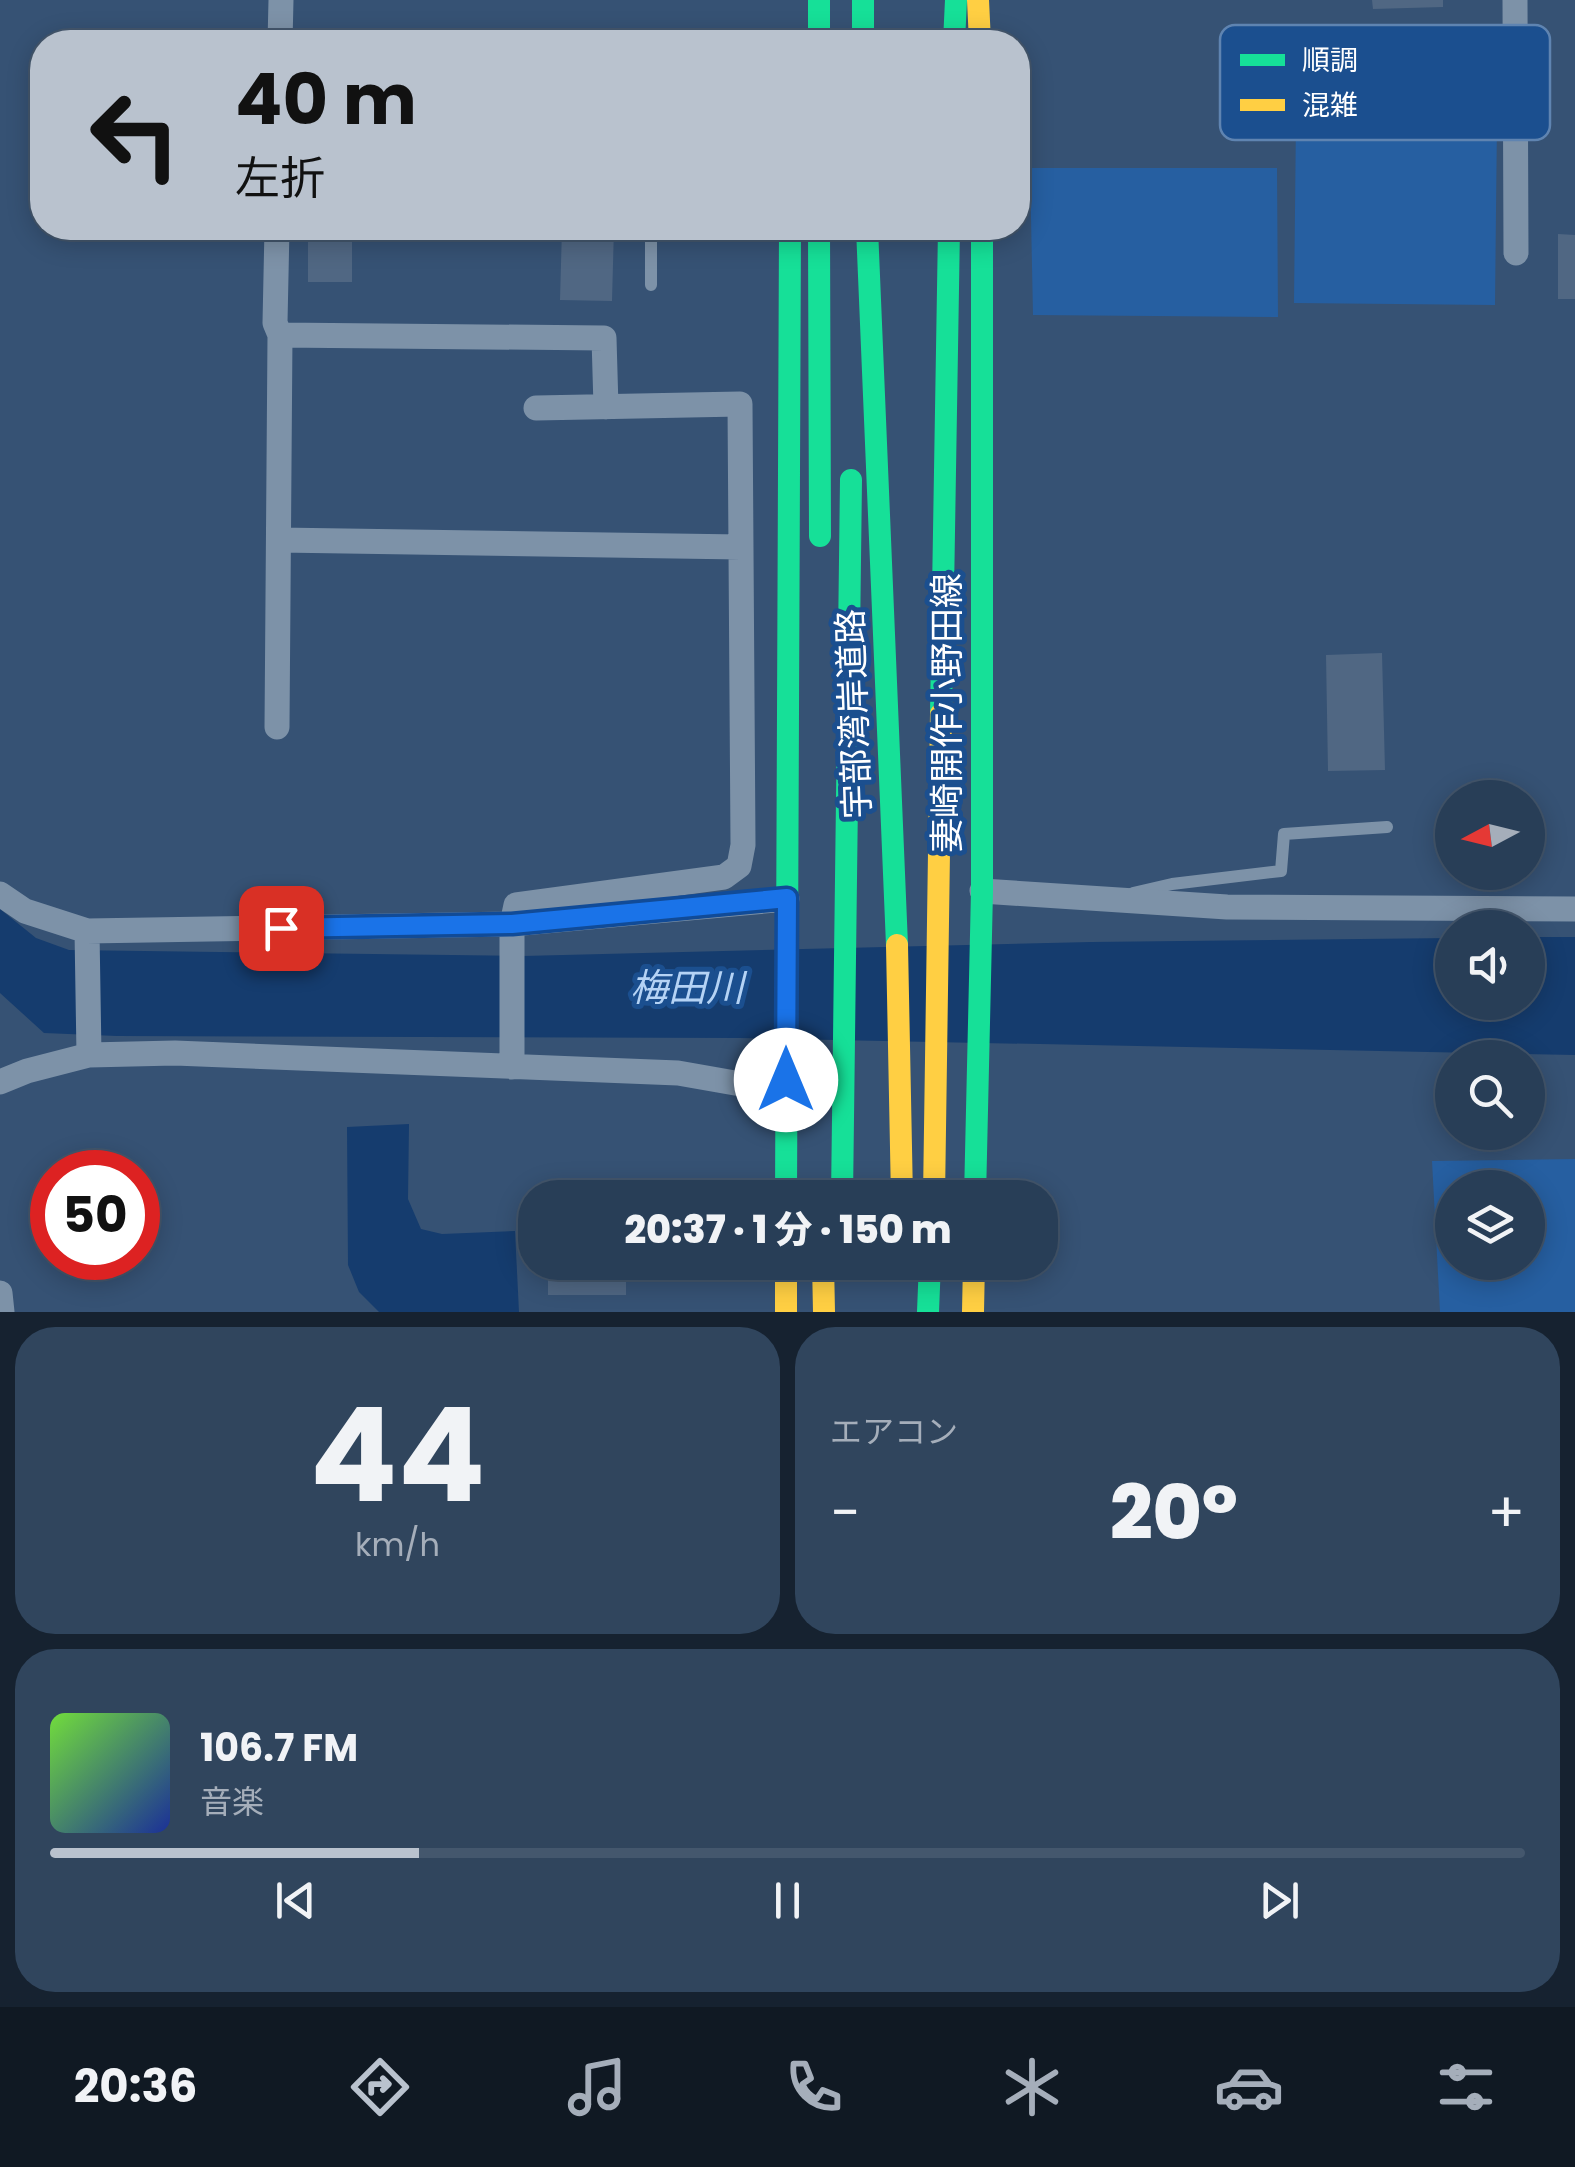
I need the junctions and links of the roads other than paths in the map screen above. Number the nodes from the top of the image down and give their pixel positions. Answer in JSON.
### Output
{"nodes":[{"id":1,"x":281,"y":0,"type":"edge"},
{"id":2,"x":804,"y":0,"type":"edge"},
{"id":3,"x":819,"y":0,"type":"edge"},
{"id":4,"x":863,"y":0,"type":"edge"},
{"id":5,"x":956,"y":0,"type":"edge"},
{"id":6,"x":978,"y":0,"type":"edge"},
{"id":7,"x":1515,"y":0,"type":"edge"},
{"id":8,"x":1516,"y":25,"type":"edge"},
{"id":9,"x":280,"y":30,"type":"edge"},
{"id":10,"x":803,"y":30,"type":"edge"},
{"id":11,"x":819,"y":30,"type":"edge"},
{"id":12,"x":862,"y":30,"type":"edge"},
{"id":13,"x":955,"y":30,"type":"edge"},
{"id":14,"x":979,"y":30,"type":"edge"},
{"id":15,"x":1516,"y":140,"type":"edge"},
{"id":16,"x":277,"y":240,"type":"edge"},
{"id":17,"x":651,"y":240,"type":"edge"},
{"id":18,"x":790,"y":240,"type":"edge"},
{"id":19,"x":820,"y":240,"type":"edge"},
{"id":20,"x":857,"y":240,"type":"edge"},
{"id":21,"x":868,"y":240,"type":"edge"},
{"id":22,"x":949,"y":240,"type":"edge"},
{"id":23,"x":982,"y":240,"type":"edge"},
{"id":24,"x":1516,"y":253,"type":"dead end"},
{"id":25,"x":651,"y":285,"type":"dead end"},
{"id":26,"x":280,"y":335,"type":"junction"},
{"id":27,"x":606,"y":407,"type":"junction"},
{"id":28,"x":536,"y":408,"type":"dead end"},
{"id":29,"x":852,"y":420,"type":"dead end"},
{"id":30,"x":851,"y":458,"type":"dead end"},
{"id":31,"x":278,"y":540,"type":"junction"},
{"id":32,"x":741,"y":547,"type":"junction"},
{"id":33,"x":820,"y":550,"type":"dead end"},
{"id":34,"x":278,"y":728,"type":"dead end"},
{"id":35,"x":1387,"y":828,"type":"dead end"},
{"id":36,"x":982,"y":891,"type":"junction"},
{"id":37,"x":0,"y":894,"type":"edge"},
{"id":38,"x":1106,"y":899,"type":"junction"},
{"id":39,"x":786,"y":905,"type":"junction"},
{"id":40,"x":1575,"y":909,"type":"edge"},
{"id":41,"x":512,"y":933,"type":"junction"},
{"id":42,"x":87,"y":939,"type":"junction"},
{"id":43,"x":88,"y":1050,"type":"junction"},
{"id":44,"x":512,"y":1067,"type":"junction"},
{"id":45,"x":0,"y":1082,"type":"edge"},
{"id":46,"x":786,"y":1086,"type":"junction"},
{"id":47,"x":820,"y":1170,"type":"dead end"},
{"id":48,"x":786,"y":1180,"type":"edge"},
{"id":49,"x":820,"y":1180,"type":"edge"},
{"id":50,"x":842,"y":1180,"type":"edge"},
{"id":51,"x":902,"y":1180,"type":"edge"},
{"id":52,"x":934,"y":1180,"type":"edge"},
{"id":53,"x":975,"y":1180,"type":"edge"},
{"id":54,"x":786,"y":1280,"type":"edge"},
{"id":55,"x":823,"y":1280,"type":"edge"},
{"id":56,"x":842,"y":1280,"type":"edge"},
{"id":57,"x":929,"y":1280,"type":"edge"},
{"id":58,"x":974,"y":1280,"type":"edge"},
{"id":59,"x":0,"y":1294,"type":"edge"},
{"id":60,"x":2,"y":1312,"type":"edge"},
{"id":61,"x":786,"y":1312,"type":"edge"},
{"id":62,"x":824,"y":1312,"type":"edge"},
{"id":63,"x":841,"y":1312,"type":"edge"},
{"id":64,"x":928,"y":1312,"type":"edge"},
{"id":65,"x":973,"y":1312,"type":"edge"}],
"edges":[{"from":1,"to":9,"type":"street"},
{"from":2,"to":10,"type":"main road"},
{"from":3,"to":11,"type":"main road"},
{"from":4,"to":12,"type":"main road"},
{"from":5,"to":13,"type":"main road"},
{"from":6,"to":14,"type":"main road"},
{"from":7,"to":8,"type":"street"},
{"from":15,"to":24,"type":"street"},
{"from":16,"to":26,"type":"street"},
{"from":17,"to":25,"type":"lane"},
{"from":18,"to":39,"type":"main road"},
{"from":19,"to":33,"type":"main road"},
{"from":20,"to":29,"type":"main road"},
{"from":21,"to":51,"type":"main road","name":"宇部湾岸道路"},
{"from":22,"to":52,"type":"main road"},
{"from":23,"to":36,"type":"main road","name":"妻崎開作小野田線"},
{"from":26,"to":27,"type":"street"},
{"from":26,"to":31,"type":"street"},
{"from":27,"to":28,"type":"street"},
{"from":27,"to":32,"type":"street"},
{"from":30,"to":50,"type":"main road","name":"宇部湾岸道路"},
{"from":31,"to":32,"type":"street"},
{"from":31,"to":34,"type":"street"},
{"from":32,"to":41,"type":"street"},
{"from":35,"to":38,"type":"lane"},
{"from":36,"to":38,"type":"street"},
{"from":36,"to":53,"type":"main road","name":"妻崎開作小野田線"},
{"from":37,"to":42,"type":"street"},
{"from":38,"to":40,"type":"street"},
{"from":39,"to":41,"type":"street"},
{"from":39,"to":46,"type":"main road"},
{"from":41,"to":42,"type":"street"},
{"from":41,"to":44,"type":"street"},
{"from":42,"to":43,"type":"street"},
{"from":43,"to":44,"type":"street"},
{"from":43,"to":45,"type":"street"},
{"from":44,"to":46,"type":"street"},
{"from":46,"to":48,"type":"main road"},
{"from":47,"to":49,"type":"main road"},
{"from":54,"to":61,"type":"main road"},
{"from":55,"to":62,"type":"main road"},
{"from":56,"to":63,"type":"main road"},
{"from":57,"to":64,"type":"main road"},
{"from":58,"to":65,"type":"main road"},
{"from":59,"to":60,"type":"street"}]}
